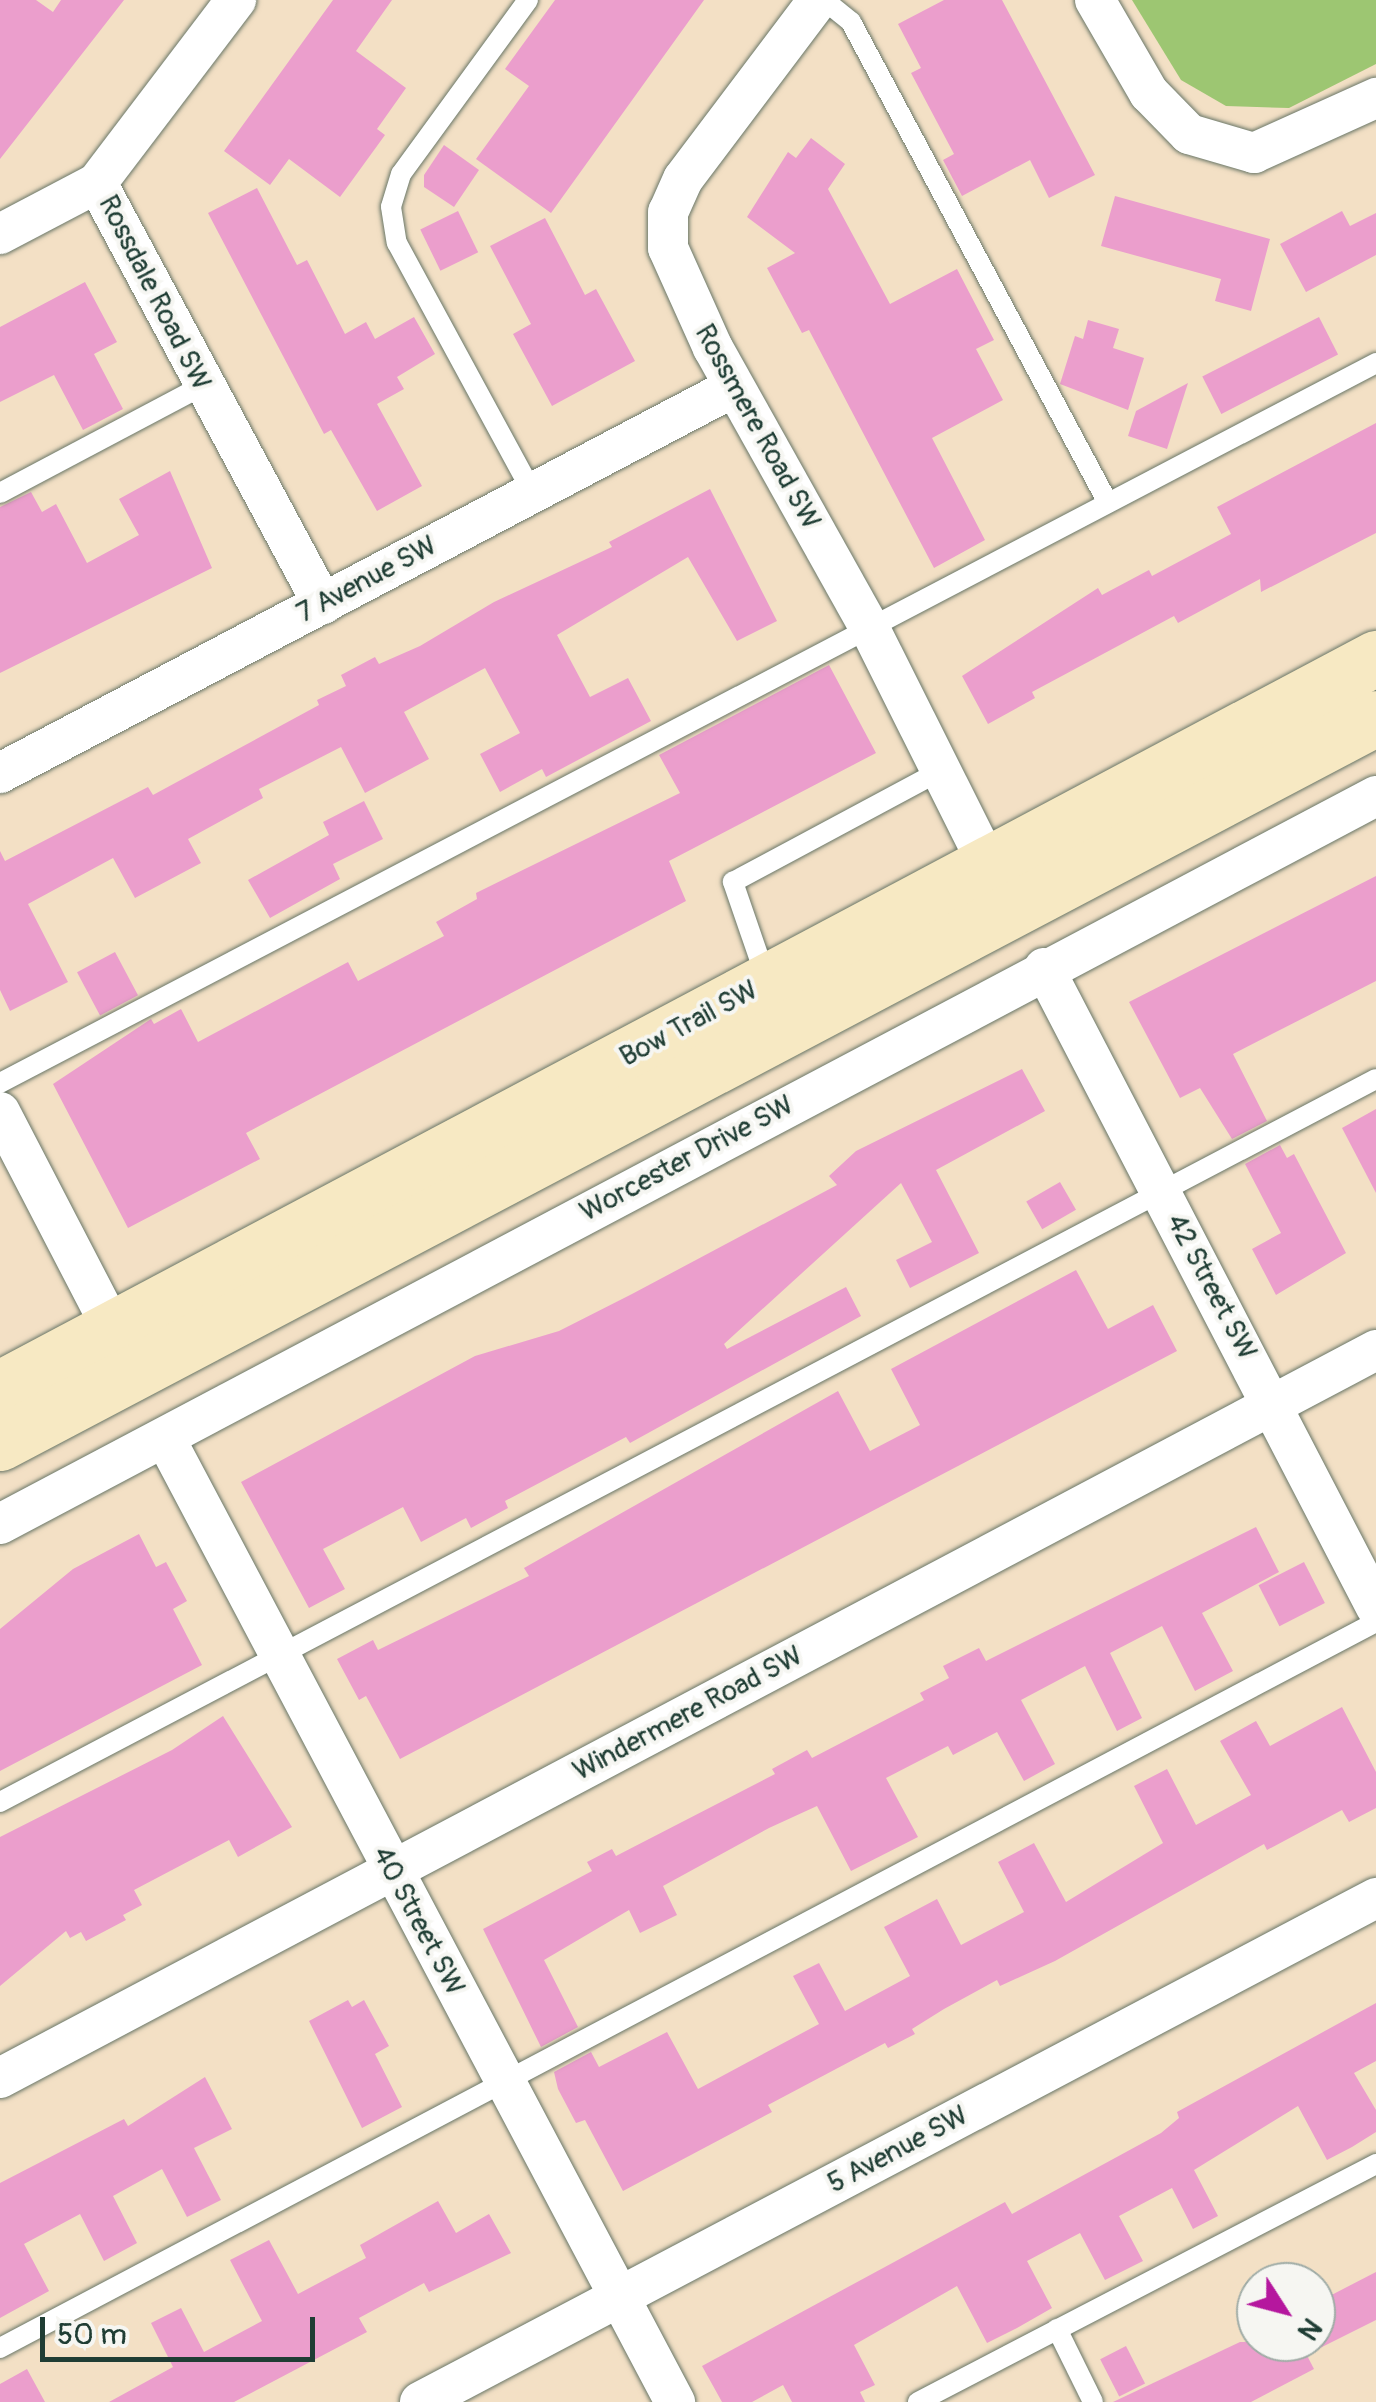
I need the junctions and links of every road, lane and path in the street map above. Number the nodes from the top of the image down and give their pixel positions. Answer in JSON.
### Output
{"nodes":[{"id":1,"x":236,"y":0,"type":"edge"},
{"id":2,"x":528,"y":0,"type":"edge"},
{"id":3,"x":821,"y":0,"type":"edge"},
{"id":4,"x":1095,"y":0,"type":"edge"},
{"id":5,"x":1376,"y":98,"type":"edge"},
{"id":6,"x":96,"y":183,"type":"junction"},
{"id":7,"x":0,"y":234,"type":"edge"},
{"id":8,"x":1376,"y":363,"type":"edge"},
{"id":9,"x":202,"y":386,"type":"junction"},
{"id":10,"x":734,"y":387,"type":"junction"},
{"id":11,"x":0,"y":493,"type":"edge"},
{"id":12,"x":533,"y":493,"type":"junction"},
{"id":13,"x":1108,"y":504,"type":"junction"},
{"id":14,"x":323,"y":604,"type":"junction"},
{"id":15,"x":870,"y":629,"type":"junction"},
{"id":16,"x":1376,"y":658,"type":"edge"},
{"id":17,"x":1376,"y":718,"type":"edge"},
{"id":18,"x":942,"y":770,"type":"junction"},
{"id":19,"x":0,"y":773,"type":"edge"},
{"id":20,"x":1376,"y":796,"type":"edge"},
{"id":21,"x":989,"y":866,"type":"junction"},
{"id":22,"x":1044,"y":968,"type":"junction"},
{"id":23,"x":768,"y":983,"type":"junction"},
{"id":24,"x":1376,"y":1079,"type":"edge"},
{"id":25,"x":0,"y":1083,"type":"edge"},
{"id":26,"x":0,"y":1112,"type":"edge"},
{"id":27,"x":1161,"y":1194,"type":"junction"},
{"id":28,"x":112,"y":1328,"type":"junction"},
{"id":29,"x":1376,"y":1350,"type":"edge"},
{"id":30,"x":0,"y":1388,"type":"edge"},
{"id":31,"x":1274,"y":1403,"type":"junction"},
{"id":32,"x":165,"y":1438,"type":"junction"},
{"id":33,"x":0,"y":1442,"type":"edge"},
{"id":34,"x":0,"y":1524,"type":"edge"},
{"id":35,"x":1376,"y":1608,"type":"edge"},
{"id":36,"x":1376,"y":1622,"type":"edge"},
{"id":37,"x":278,"y":1657,"type":"junction"},
{"id":38,"x":0,"y":1802,"type":"edge"},
{"id":39,"x":392,"y":1872,"type":"junction"},
{"id":40,"x":1376,"y":1898,"type":"edge"},
{"id":41,"x":0,"y":2078,"type":"edge"},
{"id":42,"x":504,"y":2080,"type":"junction"},
{"id":43,"x":1376,"y":2164,"type":"edge"},
{"id":44,"x":618,"y":2298,"type":"junction"},
{"id":45,"x":1057,"y":2329,"type":"junction"},
{"id":46,"x":0,"y":2348,"type":"edge"},
{"id":47,"x":420,"y":2402,"type":"edge"},
{"id":48,"x":676,"y":2402,"type":"edge"},
{"id":49,"x":918,"y":2402,"type":"edge"},
{"id":50,"x":1093,"y":2402,"type":"edge"}],
"edges":[{"from":1,"to":6,"type":"street","name":"Rossdale Road SW"},
{"from":2,"to":12,"type":"lane"},
{"from":3,"to":10,"type":"street","name":"Rossmere Road SW"},
{"from":3,"to":13,"type":"lane"},
{"from":4,"to":5,"type":"street"},
{"from":6,"to":7,"type":"street"},
{"from":6,"to":9,"type":"street","name":"Rossdale Road SW"},
{"from":8,"to":13,"type":"lane"},
{"from":9,"to":11,"type":"lane"},
{"from":9,"to":14,"type":"street","name":"Rossdale Road SW"},
{"from":10,"to":12,"type":"street","name":"7 Avenue SW"},
{"from":10,"to":15,"type":"street","name":"Rossmere Road SW"},
{"from":12,"to":14,"type":"street","name":"7 Avenue SW"},
{"from":13,"to":15,"type":"lane"},
{"from":14,"to":19,"type":"street","name":"7 Avenue SW"},
{"from":15,"to":18,"type":"street","name":"Rossmere Road SW"},
{"from":15,"to":25,"type":"lane"},
{"from":16,"to":21,"type":"main road","name":"Bow Trail SW"},
{"from":17,"to":33,"type":"main road","name":"Bow Trail SW"},
{"from":18,"to":21,"type":"street","name":"Rossmere Road SW"},
{"from":18,"to":23,"type":"lane"},
{"from":20,"to":22,"type":"street","name":"Worcester Drive SW"},
{"from":21,"to":23,"type":"main road","name":"Bow Trail SW"},
{"from":22,"to":27,"type":"street","name":"42 Street SW"},
{"from":22,"to":32,"type":"street","name":"Worcester Drive SW"},
{"from":23,"to":28,"type":"main road","name":"Bow Trail SW"},
{"from":24,"to":27,"type":"lane"},
{"from":26,"to":28,"type":"street"},
{"from":27,"to":31,"type":"street","name":"42 Street SW"},
{"from":27,"to":37,"type":"lane"},
{"from":28,"to":30,"type":"main road","name":"Bow Trail SW"},
{"from":29,"to":31,"type":"street","name":"Windermere Road SW"},
{"from":31,"to":35,"type":"street","name":"42 Street SW"},
{"from":31,"to":39,"type":"street","name":"Windermere Road SW"},
{"from":32,"to":34,"type":"street","name":"Worcester Drive SW"},
{"from":32,"to":37,"type":"street","name":"40 Street SW"},
{"from":36,"to":42,"type":"lane"},
{"from":37,"to":38,"type":"lane"},
{"from":37,"to":39,"type":"street","name":"40 Street SW"},
{"from":39,"to":41,"type":"street","name":"Windermere Road SW"},
{"from":39,"to":42,"type":"street","name":"40 Street SW"},
{"from":40,"to":44,"type":"street","name":"5 Avenue SW"},
{"from":42,"to":44,"type":"street","name":"40 Street SW"},
{"from":42,"to":46,"type":"lane"},
{"from":43,"to":45,"type":"lane"},
{"from":44,"to":47,"type":"street","name":"5 Avenue SW"},
{"from":44,"to":48,"type":"street","name":"40 Street SW"},
{"from":45,"to":49,"type":"lane"},
{"from":45,"to":50,"type":"lane"}]}
